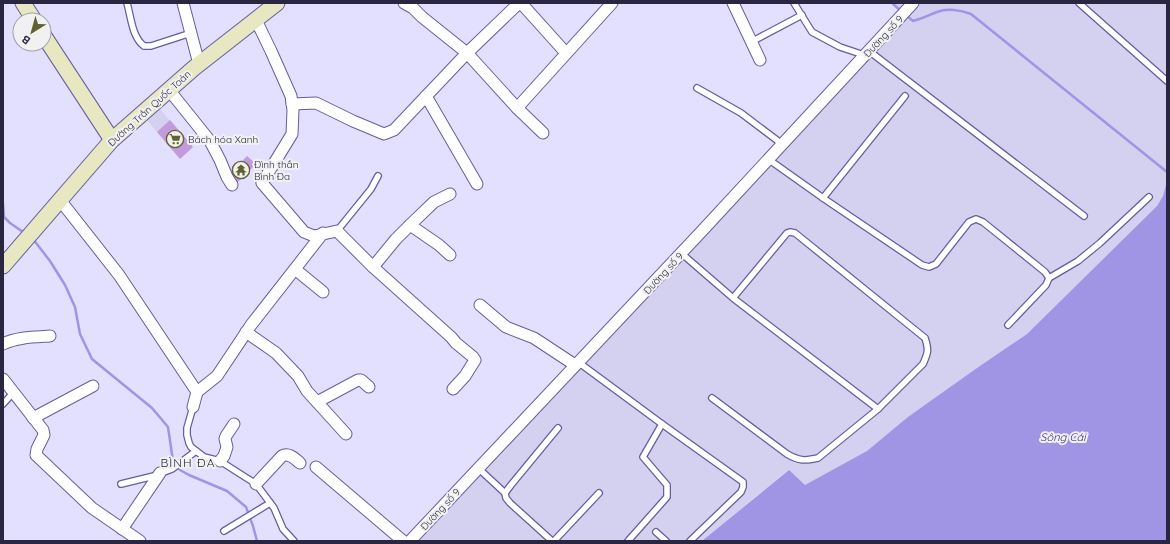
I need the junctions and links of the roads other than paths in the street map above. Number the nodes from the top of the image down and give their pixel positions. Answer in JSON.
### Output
{"nodes":[{"id":1,"x":23,"y":3,"type":"edge"},
{"id":2,"x":127,"y":3,"type":"edge"},
{"id":3,"x":183,"y":3,"type":"edge"},
{"id":4,"x":277,"y":3,"type":"edge"},
{"id":5,"x":404,"y":3,"type":"edge"},
{"id":6,"x":520,"y":3,"type":"edge"},
{"id":7,"x":612,"y":3,"type":"edge"},
{"id":8,"x":733,"y":3,"type":"edge"},
{"id":9,"x":794,"y":3,"type":"edge"},
{"id":10,"x":1079,"y":3,"type":"edge"},
{"id":11,"x":910,"y":6,"type":"edge"},
{"id":12,"x":29,"y":12,"type":"edge"},
{"id":13,"x":802,"y":15,"type":"junction"},
{"id":14,"x":256,"y":20,"type":"junction"},
{"id":15,"x":191,"y":33,"type":"junction"},
{"id":16,"x":751,"y":42,"type":"junction"},
{"id":17,"x":52,"y":48,"type":"edge"},
{"id":18,"x":467,"y":53,"type":"junction"},
{"id":19,"x":566,"y":53,"type":"junction"},
{"id":20,"x":867,"y":53,"type":"junction"},
{"id":21,"x":760,"y":60,"type":"dead end"},
{"id":22,"x":199,"y":64,"type":"junction"},
{"id":23,"x":1167,"y":81,"type":"edge"},
{"id":24,"x":697,"y":88,"type":"dead end"},
{"id":25,"x":169,"y":90,"type":"junction"},
{"id":26,"x":426,"y":96,"type":"junction"},
{"id":27,"x":905,"y":96,"type":"dead end"},
{"id":28,"x":292,"y":104,"type":"junction"},
{"id":29,"x":517,"y":108,"type":"junction"},
{"id":30,"x":543,"y":133,"type":"dead end"},
{"id":31,"x":112,"y":140,"type":"junction"},
{"id":32,"x":782,"y":144,"type":"junction"},
{"id":33,"x":768,"y":160,"type":"junction"},
{"id":34,"x":378,"y":176,"type":"dead end"},
{"id":35,"x":477,"y":184,"type":"dead end"},
{"id":36,"x":232,"y":185,"type":"dead end"},
{"id":37,"x":450,"y":194,"type":"dead end"},
{"id":38,"x":1148,"y":197,"type":"dead end"},
{"id":39,"x":823,"y":198,"type":"junction"},
{"id":40,"x":60,"y":200,"type":"junction"},
{"id":41,"x":1084,"y":216,"type":"dead end"},
{"id":42,"x":410,"y":225,"type":"junction"},
{"id":43,"x":337,"y":232,"type":"junction"},
{"id":44,"x":324,"y":233,"type":"junction"},
{"id":45,"x":681,"y":253,"type":"junction"},
{"id":46,"x":450,"y":255,"type":"dead end"},
{"id":47,"x":3,"y":266,"type":"edge"},
{"id":48,"x":373,"y":267,"type":"junction"},
{"id":49,"x":296,"y":270,"type":"junction"},
{"id":50,"x":1049,"y":278,"type":"junction"},
{"id":51,"x":323,"y":292,"type":"dead end"},
{"id":52,"x":733,"y":298,"type":"junction"},
{"id":53,"x":480,"y":304,"type":"dead end"},
{"id":54,"x":1008,"y":325,"type":"dead end"},
{"id":55,"x":246,"y":332,"type":"junction"},
{"id":56,"x":50,"y":336,"type":"dead end"},
{"id":57,"x":3,"y":344,"type":"edge"},
{"id":58,"x":577,"y":363,"type":"junction"},
{"id":59,"x":3,"y":379,"type":"edge"},
{"id":60,"x":93,"y":386,"type":"dead end"},
{"id":61,"x":369,"y":388,"type":"dead end"},
{"id":62,"x":453,"y":389,"type":"dead end"},
{"id":63,"x":197,"y":392,"type":"junction"},
{"id":64,"x":13,"y":393,"type":"junction"},
{"id":65,"x":712,"y":398,"type":"dead end"},
{"id":66,"x":317,"y":402,"type":"junction"},
{"id":67,"x":3,"y":404,"type":"edge"},
{"id":68,"x":193,"y":407,"type":"joint"},
{"id":69,"x":878,"y":409,"type":"junction"},
{"id":70,"x":33,"y":418,"type":"junction"},
{"id":71,"x":234,"y":424,"type":"dead end"},
{"id":72,"x":662,"y":424,"type":"junction"},
{"id":73,"x":558,"y":428,"type":"dead end"},
{"id":74,"x":346,"y":434,"type":"dead end"},
{"id":75,"x":196,"y":451,"type":"junction"},
{"id":76,"x":220,"y":461,"type":"junction"},
{"id":77,"x":300,"y":463,"type":"dead end"},
{"id":78,"x":316,"y":467,"type":"dead end"},
{"id":79,"x":478,"y":468,"type":"junction"},
{"id":80,"x":160,"y":473,"type":"junction"},
{"id":81,"x":120,"y":484,"type":"dead end"},
{"id":82,"x":256,"y":484,"type":"junction"},
{"id":83,"x":505,"y":493,"type":"junction"},
{"id":84,"x":599,"y":493,"type":"dead end"},
{"id":85,"x":270,"y":503,"type":"junction"},
{"id":86,"x":122,"y":529,"type":"junction"},
{"id":87,"x":224,"y":531,"type":"dead end"},
{"id":88,"x":656,"y":532,"type":"dead end"},
{"id":89,"x":414,"y":539,"type":"edge"},
{"id":90,"x":140,"y":541,"type":"edge"},
{"id":91,"x":294,"y":541,"type":"edge"},
{"id":92,"x":402,"y":541,"type":"edge"},
{"id":93,"x":553,"y":541,"type":"edge"},
{"id":94,"x":628,"y":541,"type":"edge"},
{"id":95,"x":666,"y":541,"type":"edge"},
{"id":96,"x":690,"y":541,"type":"edge"}],
"edges":[{"from":1,"to":12,"type":"main road"},
{"from":2,"to":15,"type":"lane"},
{"from":3,"to":15,"type":"street"},
{"from":4,"to":14,"type":"main road","name":"Đường Trần Quốc Toản"},
{"from":5,"to":18,"type":"street"},
{"from":6,"to":18,"type":"street"},
{"from":6,"to":19,"type":"street"},
{"from":7,"to":19,"type":"street"},
{"from":8,"to":16,"type":"street"},
{"from":9,"to":13,"type":"lane"},
{"from":10,"to":23,"type":"lane"},
{"from":11,"to":20,"type":"street","name":"Đường số 9"},
{"from":13,"to":16,"type":"lane"},
{"from":13,"to":20,"type":"lane"},
{"from":14,"to":22,"type":"main road","name":"Đường Trần Quốc Toản"},
{"from":14,"to":28,"type":"street"},
{"from":15,"to":22,"type":"street"},
{"from":16,"to":21,"type":"street"},
{"from":17,"to":31,"type":"main road"},
{"from":18,"to":26,"type":"street"},
{"from":18,"to":29,"type":"street"},
{"from":19,"to":29,"type":"street"},
{"from":20,"to":32,"type":"street","name":"Đường số 9"},
{"from":20,"to":41,"type":"lane"},
{"from":22,"to":25,"type":"main road","name":"Đường Trần Quốc Toản"},
{"from":24,"to":32,"type":"lane"},
{"from":25,"to":31,"type":"main road","name":"Đường Trần Quốc Toản"},
{"from":25,"to":36,"type":"street"},
{"from":26,"to":28,"type":"street"},
{"from":26,"to":35,"type":"street"},
{"from":27,"to":39,"type":"lane"},
{"from":28,"to":44,"type":"street"},
{"from":29,"to":30,"type":"street"},
{"from":31,"to":40,"type":"main road","name":"Đường Trần Quốc Toản"},
{"from":32,"to":33,"type":"street","name":"Đường số 9"},
{"from":33,"to":39,"type":"lane"},
{"from":33,"to":45,"type":"street","name":"Đường số 9"},
{"from":34,"to":43,"type":"lane"},
{"from":37,"to":42,"type":"street"},
{"from":38,"to":50,"type":"lane"},
{"from":39,"to":50,"type":"lane"},
{"from":40,"to":47,"type":"main road","name":"Đường Trần Quốc Toản"},
{"from":40,"to":63,"type":"street"},
{"from":42,"to":46,"type":"street"},
{"from":42,"to":48,"type":"street"},
{"from":43,"to":44,"type":"street"},
{"from":43,"to":48,"type":"street"},
{"from":44,"to":49,"type":"street"},
{"from":45,"to":52,"type":"lane"},
{"from":45,"to":58,"type":"street","name":"Đường số 9"},
{"from":48,"to":62,"type":"street"},
{"from":49,"to":51,"type":"street"},
{"from":49,"to":55,"type":"street"},
{"from":50,"to":54,"type":"lane"},
{"from":52,"to":69,"type":"lane"},
{"from":52,"to":69,"type":"lane"},
{"from":53,"to":58,"type":"street"},
{"from":55,"to":63,"type":"street"},
{"from":55,"to":66,"type":"street"},
{"from":56,"to":57,"type":"street"},
{"from":58,"to":72,"type":"lane"},
{"from":58,"to":79,"type":"street","name":"Đường số 9"},
{"from":59,"to":64,"type":"street"},
{"from":60,"to":70,"type":"street"},
{"from":61,"to":66,"type":"street"},
{"from":63,"to":68,"type":"street"},
{"from":64,"to":67,"type":"lane"},
{"from":64,"to":70,"type":"street"},
{"from":65,"to":69,"type":"lane"},
{"from":66,"to":74,"type":"street"},
{"from":68,"to":75,"type":"lane"},
{"from":70,"to":86,"type":"street"},
{"from":71,"to":76,"type":"street"},
{"from":72,"to":94,"type":"lane"},
{"from":72,"to":96,"type":"lane"},
{"from":73,"to":83,"type":"lane"},
{"from":75,"to":76,"type":"lane"},
{"from":75,"to":80,"type":"lane"},
{"from":76,"to":82,"type":"lane"},
{"from":77,"to":82,"type":"street"},
{"from":78,"to":92,"type":"street"},
{"from":79,"to":83,"type":"lane"},
{"from":79,"to":89,"type":"street","name":"Đường số 9"},
{"from":80,"to":81,"type":"lane"},
{"from":80,"to":86,"type":"street"},
{"from":82,"to":85,"type":"lane"},
{"from":83,"to":93,"type":"lane"},
{"from":84,"to":93,"type":"lane"},
{"from":85,"to":87,"type":"lane"},
{"from":85,"to":91,"type":"lane"},
{"from":86,"to":90,"type":"street"},
{"from":88,"to":95,"type":"lane"}]}
